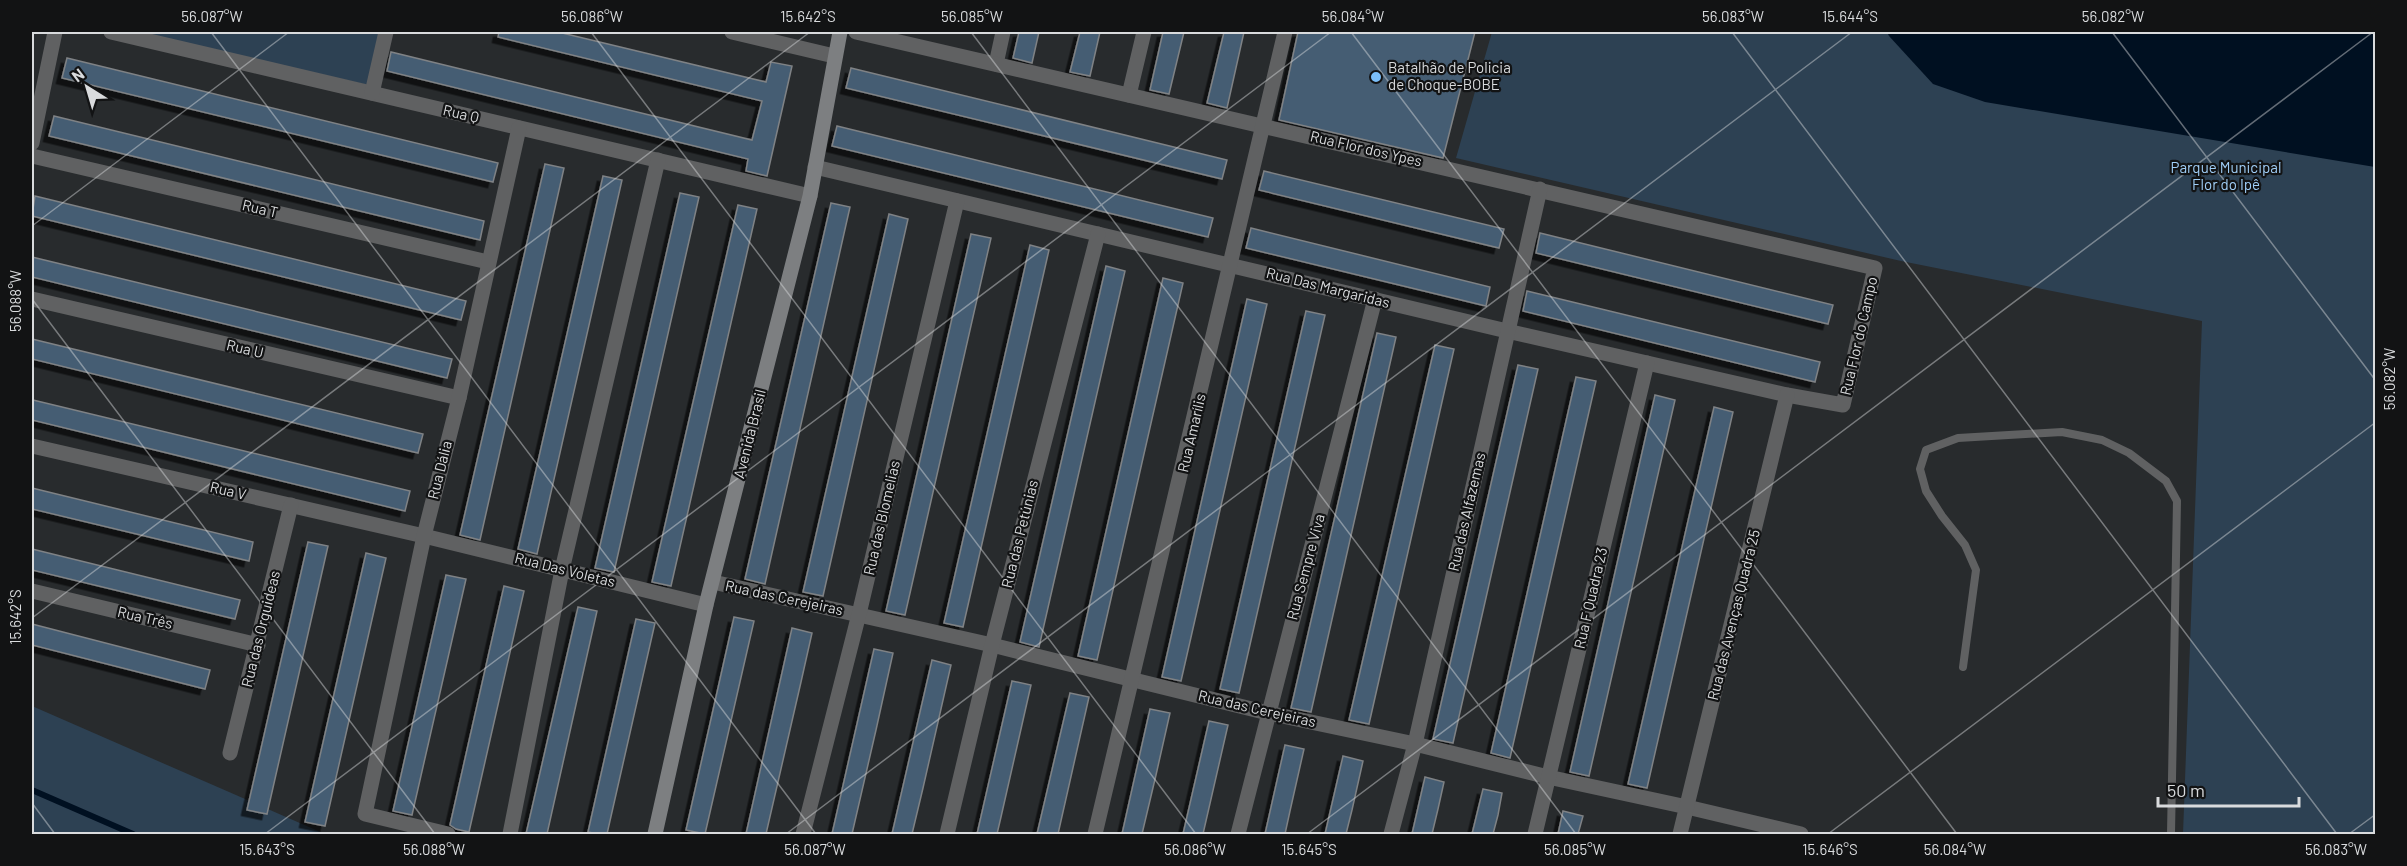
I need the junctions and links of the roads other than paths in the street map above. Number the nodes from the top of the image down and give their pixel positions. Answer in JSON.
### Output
{"nodes":[{"id":1,"x":55,"y":32,"type":"edge"},
{"id":2,"x":111,"y":32,"type":"edge"},
{"id":3,"x":386,"y":32,"type":"edge"},
{"id":4,"x":732,"y":32,"type":"edge"},
{"id":5,"x":840,"y":32,"type":"edge"},
{"id":6,"x":856,"y":32,"type":"edge"},
{"id":7,"x":1003,"y":32,"type":"edge"},
{"id":8,"x":1144,"y":32,"type":"edge"},
{"id":9,"x":1285,"y":32,"type":"edge"},
{"id":10,"x":834,"y":56,"type":"junction"},
{"id":11,"x":996,"y":64,"type":"junction"},
{"id":12,"x":372,"y":93,"type":"junction"},
{"id":13,"x":1129,"y":95,"type":"junction"},
{"id":14,"x":1263,"y":125,"type":"junction"},
{"id":15,"x":519,"y":128,"type":"junction"},
{"id":16,"x":32,"y":143,"type":"edge"},
{"id":17,"x":32,"y":156,"type":"edge"},
{"id":18,"x":658,"y":160,"type":"junction"},
{"id":19,"x":815,"y":167,"type":"junction"},
{"id":20,"x":1540,"y":189,"type":"junction"},
{"id":21,"x":810,"y":196,"type":"junction"},
{"id":22,"x":957,"y":201,"type":"junction"},
{"id":23,"x":1098,"y":234,"type":"junction"},
{"id":24,"x":488,"y":261,"type":"junction"},
{"id":25,"x":1231,"y":264,"type":"junction"},
{"id":26,"x":1875,"y":268,"type":"joint"},
{"id":27,"x":32,"y":299,"type":"edge"},
{"id":28,"x":1375,"y":299,"type":"junction"},
{"id":29,"x":1507,"y":331,"type":"junction"},
{"id":30,"x":1647,"y":363,"type":"junction"},
{"id":31,"x":1788,"y":395,"type":"junction"},
{"id":32,"x":459,"y":398,"type":"junction"},
{"id":33,"x":1843,"y":405,"type":"joint"},
{"id":34,"x":32,"y":446,"type":"edge"},
{"id":35,"x":291,"y":505,"type":"junction"},
{"id":36,"x":424,"y":536,"type":"junction"},
{"id":37,"x":562,"y":570,"type":"junction"},
{"id":38,"x":713,"y":582,"type":"junction"},
{"id":39,"x":32,"y":591,"type":"edge"},
{"id":40,"x":706,"y":605,"type":"junction"},
{"id":41,"x":860,"y":614,"type":"junction"},
{"id":42,"x":258,"y":645,"type":"junction"},
{"id":43,"x":992,"y":645,"type":"junction"},
{"id":44,"x":1963,"y":667,"type":"dead end"},
{"id":45,"x":1133,"y":680,"type":"junction"},
{"id":46,"x":1268,"y":713,"type":"junction"},
{"id":47,"x":1414,"y":744,"type":"junction"},
{"id":48,"x":230,"y":753,"type":"dead end"},
{"id":49,"x":1548,"y":777,"type":"junction"},
{"id":50,"x":1686,"y":807,"type":"junction"},
{"id":51,"x":448,"y":834,"type":"edge"},
{"id":52,"x":510,"y":834,"type":"edge"},
{"id":53,"x":655,"y":834,"type":"edge"},
{"id":54,"x":803,"y":834,"type":"edge"},
{"id":55,"x":947,"y":834,"type":"edge"},
{"id":56,"x":1095,"y":834,"type":"edge"},
{"id":57,"x":1238,"y":834,"type":"edge"},
{"id":58,"x":1391,"y":834,"type":"edge"},
{"id":59,"x":1535,"y":834,"type":"edge"},
{"id":60,"x":1680,"y":834,"type":"edge"},
{"id":61,"x":1801,"y":834,"type":"edge"},
{"id":62,"x":2171,"y":834,"type":"edge"}],
"edges":[{"from":1,"to":16,"type":"street"},
{"from":2,"to":12,"type":"street","name":"Rua Q"},
{"from":3,"to":12,"type":"street"},
{"from":4,"to":10,"type":"street"},
{"from":5,"to":10,"type":"street","name":"Avenida Brasil"},
{"from":6,"to":11,"type":"street","name":"Rua Flor dos Ypes"},
{"from":7,"to":11,"type":"street"},
{"from":8,"to":13,"type":"street"},
{"from":9,"to":14,"type":"street","name":"Rua Amarílis"},
{"from":10,"to":19,"type":"street","name":"Avenida Brasil"},
{"from":11,"to":13,"type":"street","name":"Rua Flor dos Ypes"},
{"from":12,"to":15,"type":"street","name":"Rua Q"},
{"from":13,"to":14,"type":"street","name":"Rua Flor dos Ypes"},
{"from":14,"to":20,"type":"street","name":"Rua Flor dos Ypes"},
{"from":14,"to":25,"type":"street","name":"Rua Amarílis"},
{"from":15,"to":18,"type":"street","name":"Rua Q"},
{"from":15,"to":24,"type":"street","name":"Rua Dália"},
{"from":17,"to":24,"type":"street","name":"Rua T"},
{"from":18,"to":21,"type":"street","name":"Rua Q"},
{"from":18,"to":37,"type":"street"},
{"from":19,"to":21,"type":"street","name":"Avenida Brasil"},
{"from":19,"to":22,"type":"street","name":"Rua Das Margaridas"},
{"from":20,"to":26,"type":"street","name":"Rua Flor dos Ypes"},
{"from":20,"to":29,"type":"street","name":"Rua das Alfazemas"},
{"from":21,"to":38,"type":"street","name":"Avenida Brasil"},
{"from":22,"to":23,"type":"street","name":"Rua Das Margaridas"},
{"from":22,"to":41,"type":"street","name":"Rua das Blomelias"},
{"from":23,"to":25,"type":"street","name":"Rua Das Margaridas"},
{"from":23,"to":43,"type":"street","name":"Rua das Petúnias"},
{"from":24,"to":32,"type":"street","name":"Rua Dália"},
{"from":25,"to":28,"type":"street","name":"Rua Das Margaridas"},
{"from":25,"to":45,"type":"street","name":"Rua Amarílis"},
{"from":26,"to":33,"type":"street","name":"Rua Flor do Campo"},
{"from":27,"to":32,"type":"street","name":"Rua U"},
{"from":28,"to":29,"type":"street","name":"Rua Das Margaridas"},
{"from":28,"to":46,"type":"street","name":"Rua Sempre Viva"},
{"from":29,"to":30,"type":"street","name":"Rua Das Margaridas"},
{"from":29,"to":47,"type":"street","name":"Rua das Alfazemas"},
{"from":30,"to":31,"type":"street","name":"Rua Das Margaridas"},
{"from":30,"to":49,"type":"street","name":"Rua F Quadra 23"},
{"from":31,"to":33,"type":"street","name":"Rua Das Margaridas"},
{"from":31,"to":50,"type":"street","name":"Rua das Avenças Quadra 25"},
{"from":32,"to":36,"type":"street","name":"Rua Dália"},
{"from":34,"to":35,"type":"street","name":"Rua V"},
{"from":35,"to":36,"type":"street","name":"Rua V"},
{"from":35,"to":42,"type":"street","name":"Rua das Orguideas"},
{"from":36,"to":37,"type":"street","name":"Rua Das Voletas"},
{"from":36,"to":51,"type":"street","name":"Rua Dália"},
{"from":37,"to":40,"type":"street","name":"Rua Das Voletas"},
{"from":37,"to":52,"type":"street"},
{"from":38,"to":40,"type":"street","name":"Avenida Brasil"},
{"from":38,"to":41,"type":"street","name":"Rua das Cerejeiras"},
{"from":39,"to":42,"type":"street","name":"Rua Três"},
{"from":40,"to":53,"type":"street","name":"Avenida Brasil"},
{"from":41,"to":43,"type":"street","name":"Rua das Cerejeiras"},
{"from":41,"to":54,"type":"street","name":"Rua das Blomelias"},
{"from":42,"to":48,"type":"street","name":"Rua das Orguideas"},
{"from":43,"to":45,"type":"street","name":"Rua das Cerejeiras"},
{"from":43,"to":55,"type":"street","name":"Rua das Petúnias"},
{"from":44,"to":62,"type":"lane"},
{"from":45,"to":46,"type":"street","name":"Rua das Cerejeiras"},
{"from":45,"to":56,"type":"street","name":"Rua Amarílis"},
{"from":46,"to":47,"type":"street","name":"Rua das Cerejeiras"},
{"from":46,"to":57,"type":"street","name":"Rua Sempre Viva"},
{"from":47,"to":49,"type":"street","name":"Rua das Cerejeiras"},
{"from":47,"to":58,"type":"street","name":"Rua das Alfazemas"},
{"from":49,"to":50,"type":"street","name":"Rua das Cerejeiras"},
{"from":49,"to":59,"type":"street","name":"Rua F Quadra 23"},
{"from":50,"to":60,"type":"street","name":"Rua das Avenças Quadra 25"},
{"from":50,"to":61,"type":"street","name":"Rua das Cerejeiras"}]}
